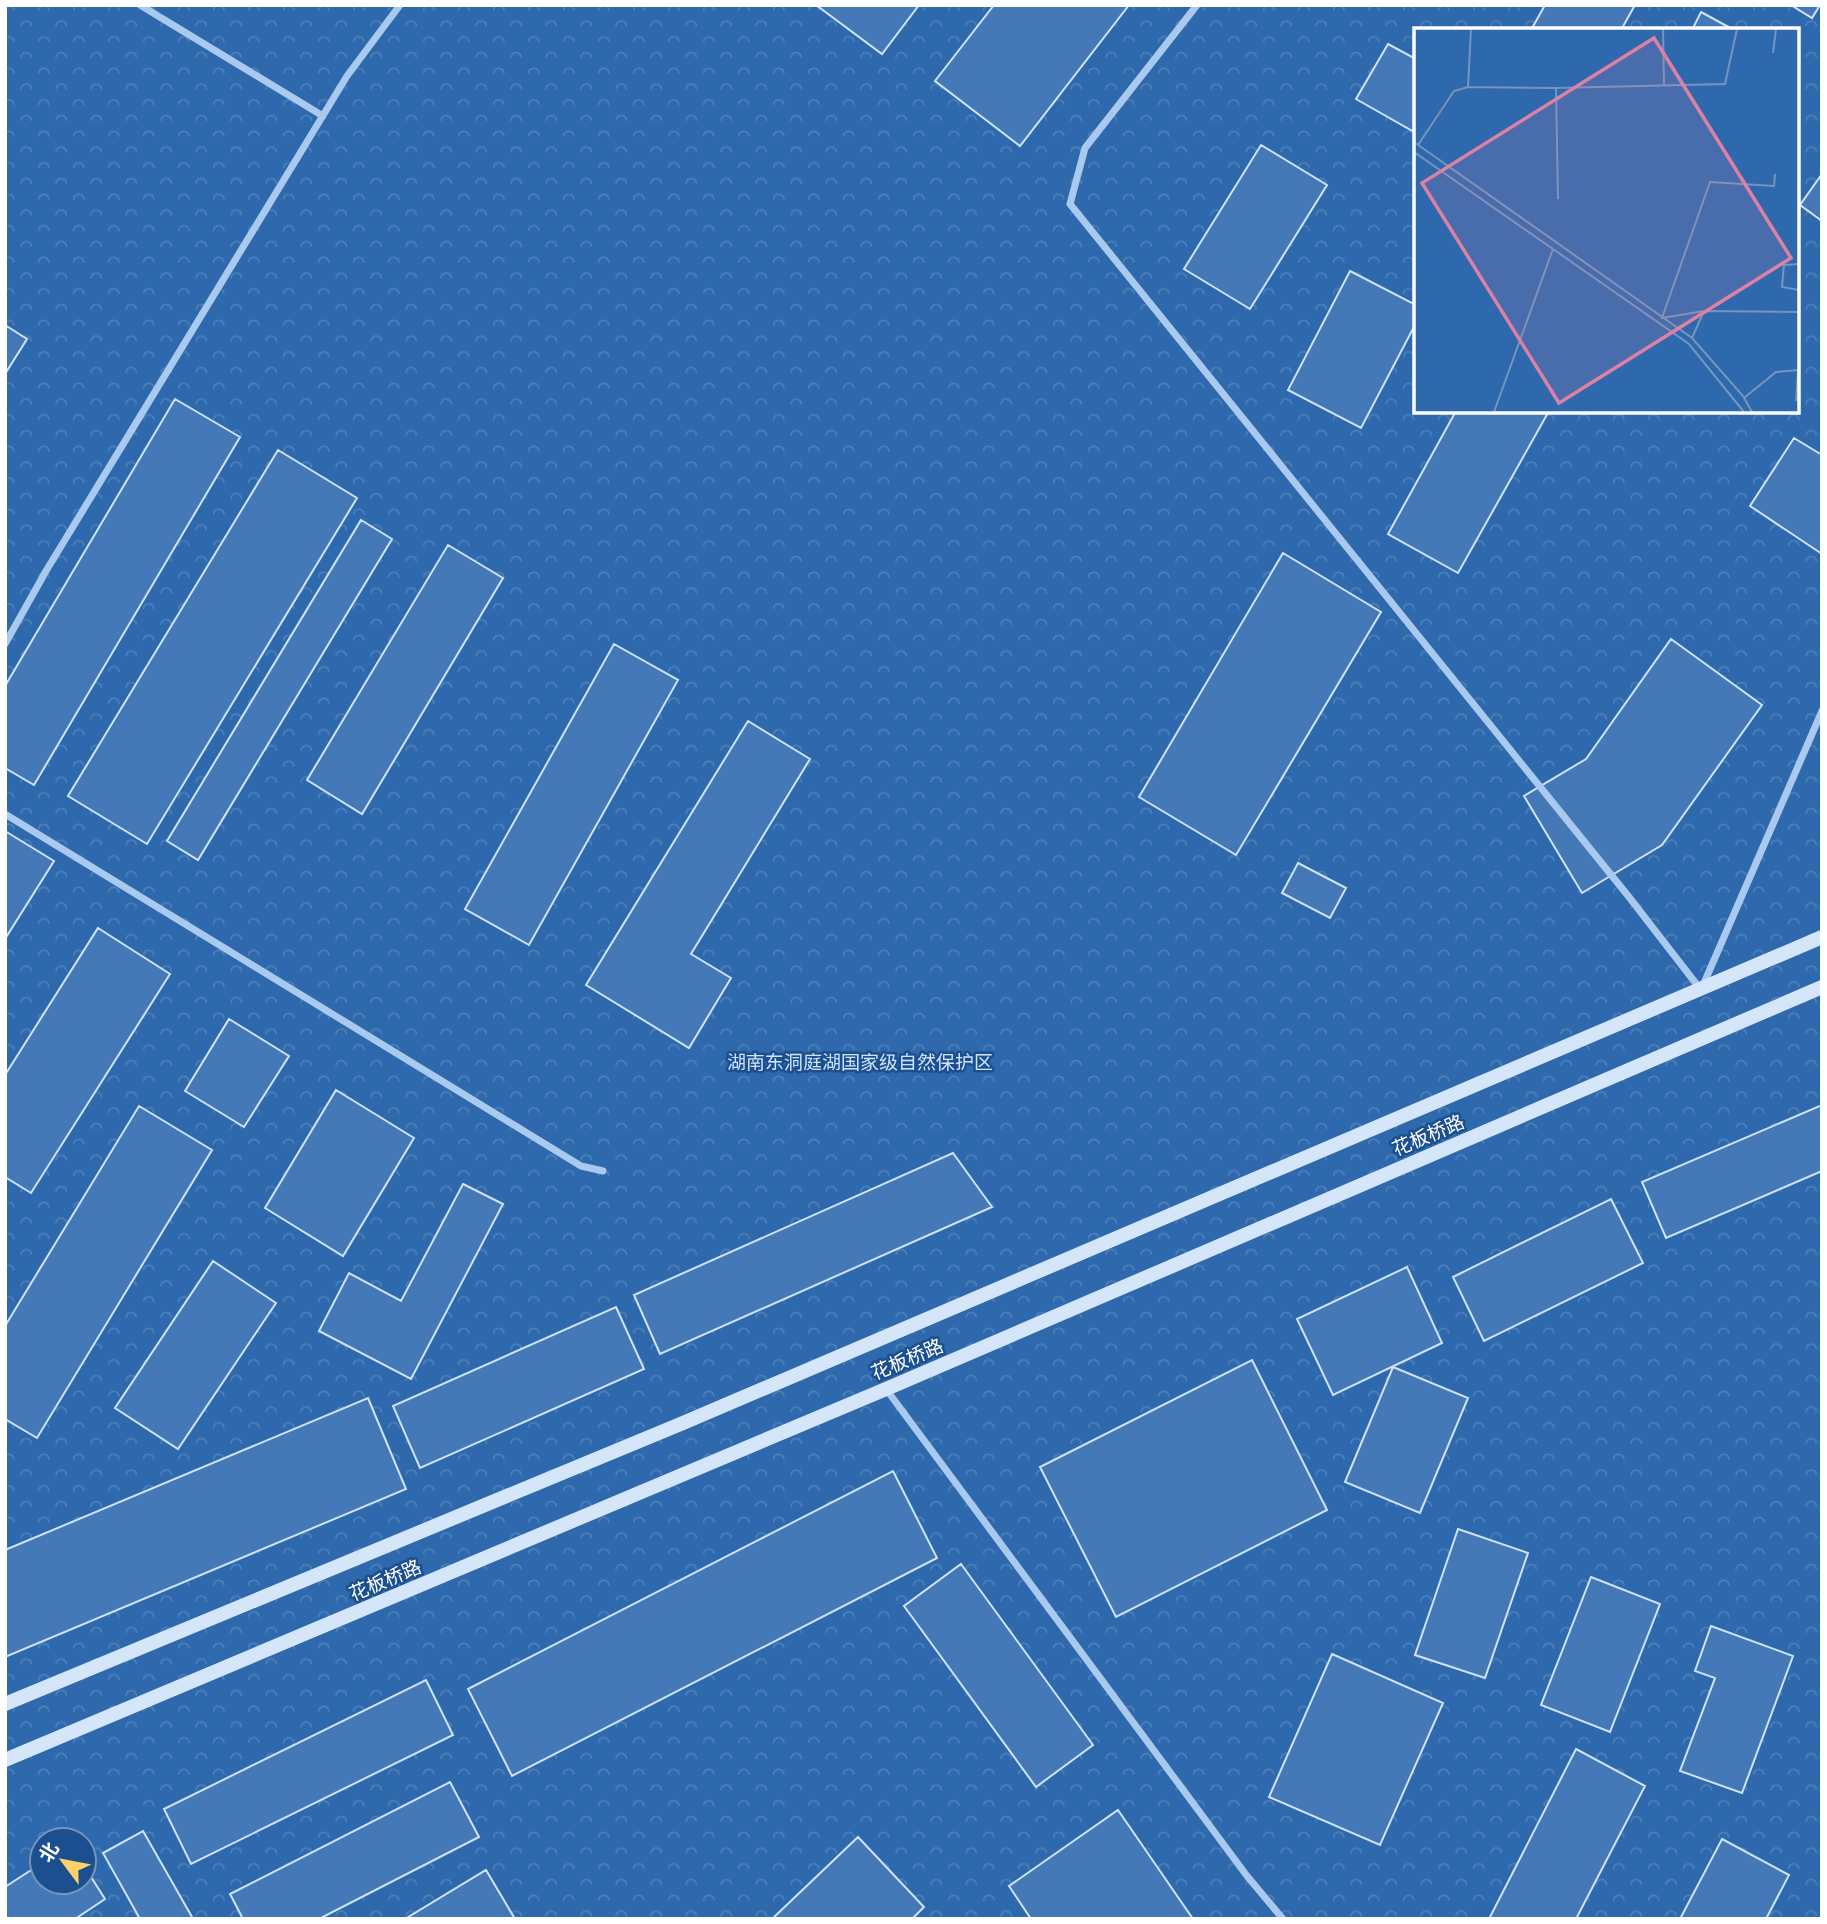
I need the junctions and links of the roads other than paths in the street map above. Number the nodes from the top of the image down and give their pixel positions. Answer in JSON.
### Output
{"nodes":[{"id":1,"x":140,"y":5,"type":"edge"},
{"id":2,"x":400,"y":5,"type":"edge"},
{"id":3,"x":1197,"y":5,"type":"edge"},
{"id":4,"x":323,"y":116,"type":"junction"},
{"id":5,"x":5,"y":644,"type":"edge"},
{"id":6,"x":1822,"y":711,"type":"edge"},
{"id":7,"x":1817,"y":719,"type":"junction"},
{"id":8,"x":1822,"y":726,"type":"edge"},
{"id":9,"x":5,"y":814,"type":"edge"},
{"id":10,"x":1822,"y":937,"type":"edge"},
{"id":11,"x":1822,"y":987,"type":"edge"},
{"id":12,"x":1701,"y":990,"type":"junction"},
{"id":13,"x":603,"y":1171,"type":"dead end"},
{"id":14,"x":886,"y":1390,"type":"junction"},
{"id":15,"x":5,"y":1704,"type":"edge"},
{"id":16,"x":5,"y":1760,"type":"edge"},
{"id":17,"x":1283,"y":1919,"type":"edge"}],
"edges":[{"from":1,"to":4,"type":"street"},
{"from":2,"to":4,"type":"street"},
{"from":3,"to":12,"type":"street"},
{"from":4,"to":5,"type":"street"},
{"from":6,"to":7,"type":"street"},
{"from":7,"to":8,"type":"street"},
{"from":7,"to":12,"type":"street"},
{"from":9,"to":13,"type":"street"},
{"from":10,"to":12,"type":"street","name":"花板桥路"},
{"from":11,"to":14,"type":"street","name":"花板桥路"},
{"from":12,"to":15,"type":"street","name":"花板桥路"},
{"from":14,"to":16,"type":"street","name":"花板桥路"},
{"from":14,"to":17,"type":"street"}]}
